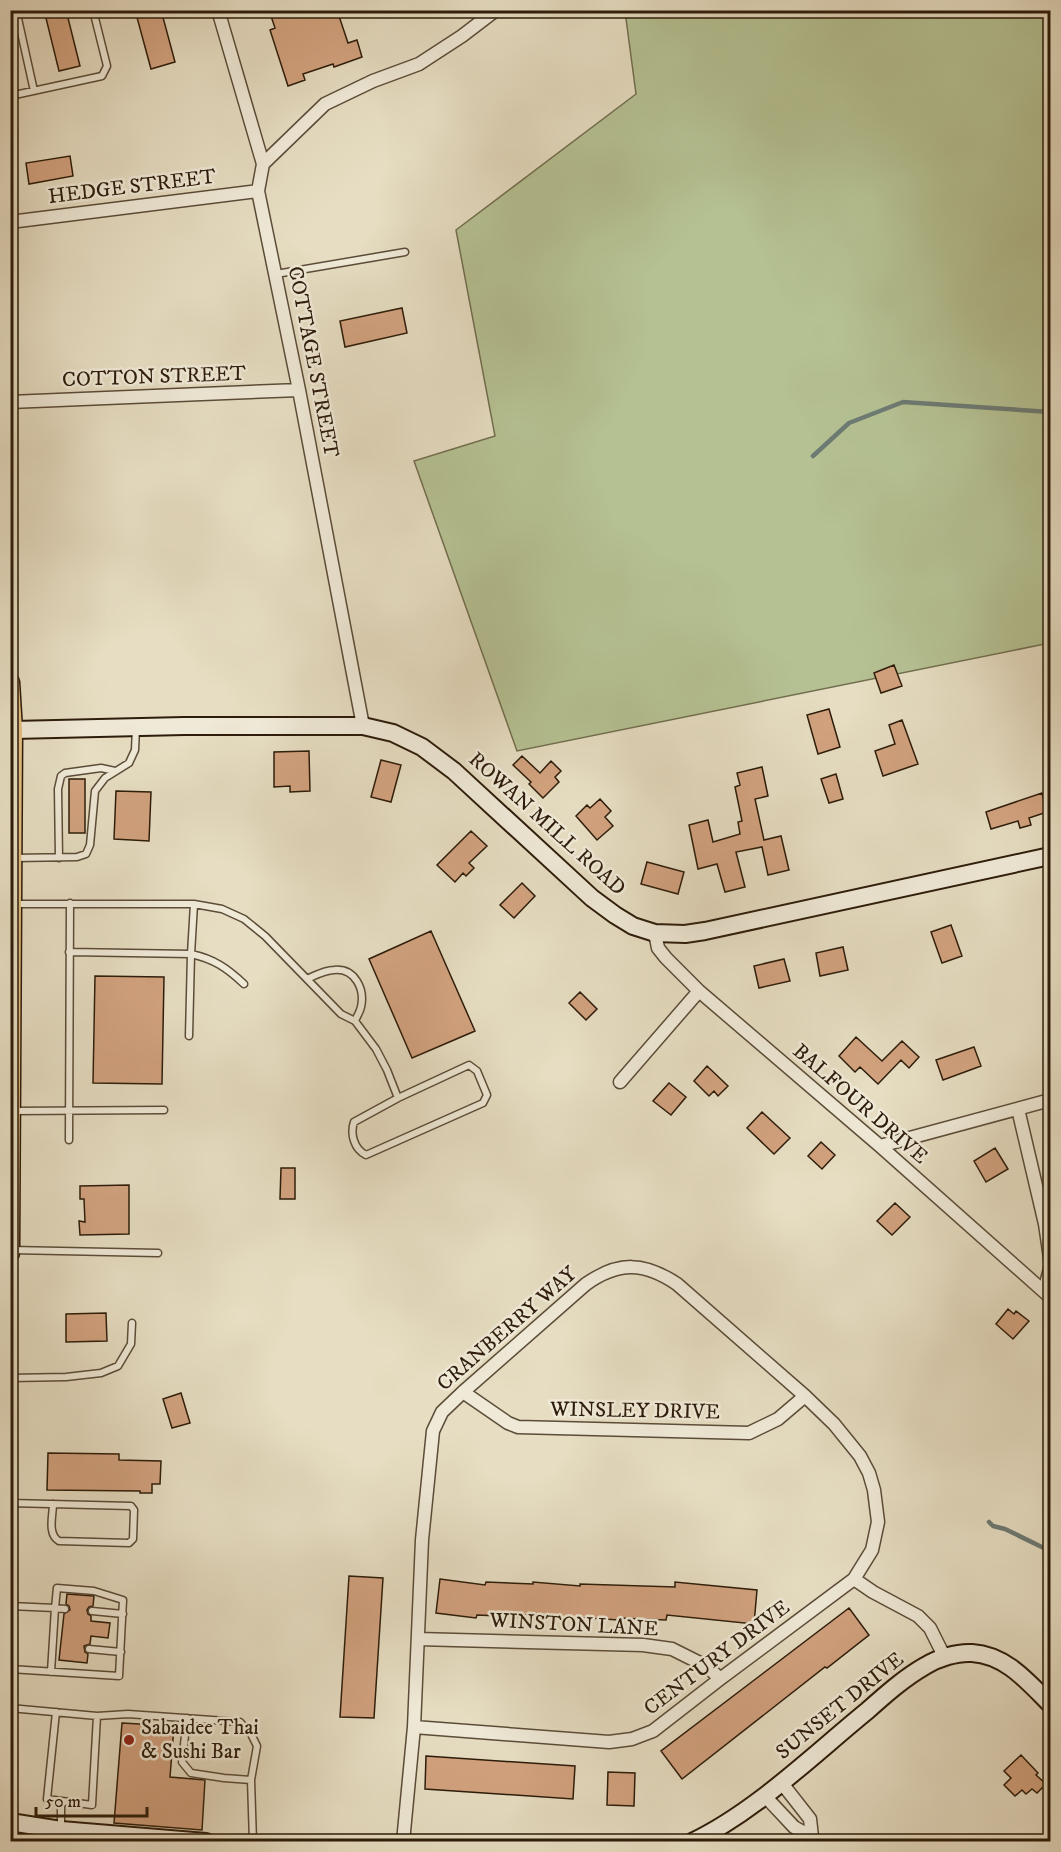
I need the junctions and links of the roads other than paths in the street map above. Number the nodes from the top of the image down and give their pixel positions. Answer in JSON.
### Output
{"nodes":[{"id":1,"x":19,"y":10,"type":"edge"},
{"id":2,"x":93,"y":10,"type":"edge"},
{"id":3,"x":218,"y":10,"type":"edge"},
{"id":4,"x":496,"y":10,"type":"edge"},
{"id":5,"x":34,"y":91,"type":"junction"},
{"id":6,"x":10,"y":96,"type":"edge"},
{"id":7,"x":263,"y":164,"type":"junction"},
{"id":8,"x":258,"y":191,"type":"junction"},
{"id":9,"x":10,"y":222,"type":"edge"},
{"id":10,"x":405,"y":252,"type":"dead end"},
{"id":11,"x":276,"y":274,"type":"junction"},
{"id":12,"x":299,"y":390,"type":"junction"},
{"id":13,"x":10,"y":402,"type":"edge"},
{"id":14,"x":10,"y":682,"type":"edge"},
{"id":15,"x":363,"y":726,"type":"junction"},
{"id":16,"x":136,"y":727,"type":"junction"},
{"id":17,"x":12,"y":730,"type":"edge"},
{"id":18,"x":115,"y":772,"type":"junction"},
{"id":19,"x":1050,"y":856,"type":"edge"},
{"id":20,"x":12,"y":858,"type":"junction"},
{"id":21,"x":59,"y":858,"type":"junction"},
{"id":22,"x":70,"y":903,"type":"junction"},
{"id":23,"x":12,"y":904,"type":"junction"},
{"id":24,"x":194,"y":904,"type":"junction"},
{"id":25,"x":655,"y":933,"type":"junction"},
{"id":26,"x":11,"y":945,"type":"edge"},
{"id":27,"x":69,"y":952,"type":"junction"},
{"id":28,"x":191,"y":954,"type":"junction"},
{"id":29,"x":307,"y":979,"type":"junction"},
{"id":30,"x":244,"y":984,"type":"dead end"},
{"id":31,"x":699,"y":991,"type":"junction"},
{"id":32,"x":355,"y":1021,"type":"junction"},
{"id":33,"x":189,"y":1036,"type":"dead end"},
{"id":34,"x":620,"y":1082,"type":"dead end"},
{"id":35,"x":398,"y":1098,"type":"junction"},
{"id":36,"x":1050,"y":1100,"type":"edge"},
{"id":37,"x":1018,"y":1109,"type":"junction"},
{"id":38,"x":164,"y":1110,"type":"dead end"},
{"id":39,"x":12,"y":1111,"type":"junction"},
{"id":40,"x":69,"y":1111,"type":"junction"},
{"id":41,"x":69,"y":1140,"type":"dead end"},
{"id":42,"x":880,"y":1146,"type":"junction"},
{"id":43,"x":11,"y":1252,"type":"edge"},
{"id":44,"x":158,"y":1253,"type":"dead end"},
{"id":45,"x":1050,"y":1258,"type":"edge"},
{"id":46,"x":1050,"y":1269,"type":"edge"},
{"id":47,"x":1047,"y":1294,"type":"edge"},
{"id":48,"x":132,"y":1323,"type":"dead end"},
{"id":49,"x":10,"y":1378,"type":"edge"},
{"id":50,"x":463,"y":1392,"type":"junction"},
{"id":51,"x":804,"y":1396,"type":"junction"},
{"id":52,"x":10,"y":1503,"type":"edge"},
{"id":53,"x":53,"y":1504,"type":"junction"},
{"id":54,"x":854,"y":1579,"type":"junction"},
{"id":55,"x":10,"y":1606,"type":"edge"},
{"id":56,"x":55,"y":1608,"type":"junction"},
{"id":57,"x":65,"y":1609,"type":"dead end"},
{"id":58,"x":92,"y":1611,"type":"dead end"},
{"id":59,"x":123,"y":1614,"type":"junction"},
{"id":60,"x":418,"y":1639,"type":"junction"},
{"id":61,"x":52,"y":1646,"type":"junction"},
{"id":62,"x":61,"y":1646,"type":"dead end"},
{"id":63,"x":89,"y":1649,"type":"dead end"},
{"id":64,"x":121,"y":1652,"type":"junction"},
{"id":65,"x":945,"y":1658,"type":"junction"},
{"id":66,"x":10,"y":1669,"type":"edge"},
{"id":67,"x":51,"y":1672,"type":"junction"},
{"id":68,"x":720,"y":1678,"type":"junction"},
{"id":69,"x":1050,"y":1704,"type":"edge"},
{"id":70,"x":10,"y":1708,"type":"edge"},
{"id":71,"x":56,"y":1712,"type":"junction"},
{"id":72,"x":97,"y":1716,"type":"junction"},
{"id":73,"x":187,"y":1718,"type":"junction"},
{"id":74,"x":414,"y":1727,"type":"junction"},
{"id":75,"x":251,"y":1780,"type":"junction"},
{"id":76,"x":782,"y":1782,"type":"junction"},
{"id":77,"x":764,"y":1795,"type":"junction"},
{"id":78,"x":61,"y":1801,"type":"junction"},
{"id":79,"x":10,"y":1822,"type":"edge"},
{"id":80,"x":61,"y":1830,"type":"junction"},
{"id":81,"x":163,"y":1840,"type":"edge"},
{"id":82,"x":814,"y":1840,"type":"edge"},
{"id":83,"x":206,"y":1842,"type":"edge"},
{"id":84,"x":254,"y":1842,"type":"edge"},
{"id":85,"x":404,"y":1842,"type":"edge"},
{"id":86,"x":692,"y":1842,"type":"edge"}],
"edges":[{"from":1,"to":5,"type":"lane"},
{"from":2,"to":5,"type":"lane"},
{"from":3,"to":7,"type":"street","name":"COTTAGE STREET"},
{"from":4,"to":7,"type":"street"},
{"from":5,"to":6,"type":"lane"},
{"from":7,"to":8,"type":"street","name":"COTTAGE STREET"},
{"from":8,"to":9,"type":"street","name":"HEDGE STREET"},
{"from":8,"to":11,"type":"street","name":"COTTAGE STREET"},
{"from":10,"to":11,"type":"lane"},
{"from":11,"to":12,"type":"street","name":"COTTAGE STREET"},
{"from":12,"to":13,"type":"street","name":"COTTON STREET"},
{"from":12,"to":15,"type":"street","name":"COTTAGE STREET"},
{"from":14,"to":17,"type":"main road"},
{"from":15,"to":16,"type":"street","name":"ROWAN MILL ROAD"},
{"from":15,"to":25,"type":"street","name":"ROWAN MILL ROAD"},
{"from":16,"to":17,"type":"street","name":"ROWAN MILL ROAD"},
{"from":16,"to":18,"type":"lane"},
{"from":17,"to":20,"type":"main road"},
{"from":18,"to":21,"type":"lane"},
{"from":18,"to":21,"type":"lane"},
{"from":19,"to":25,"type":"street","name":"ROWAN MILL ROAD"},
{"from":20,"to":21,"type":"lane"},
{"from":20,"to":23,"type":"main road"},
{"from":22,"to":23,"type":"lane"},
{"from":22,"to":24,"type":"lane"},
{"from":22,"to":27,"type":"lane"},
{"from":23,"to":26,"type":"main road"},
{"from":24,"to":28,"type":"lane"},
{"from":24,"to":29,"type":"lane"},
{"from":25,"to":31,"type":"street","name":"BALFOUR DRIVE"},
{"from":26,"to":39,"type":"main road"},
{"from":27,"to":28,"type":"lane"},
{"from":27,"to":40,"type":"lane"},
{"from":28,"to":30,"type":"lane"},
{"from":28,"to":33,"type":"lane"},
{"from":29,"to":32,"type":"lane"},
{"from":29,"to":32,"type":"lane"},
{"from":31,"to":34,"type":"street"},
{"from":31,"to":42,"type":"street","name":"BALFOUR DRIVE"},
{"from":32,"to":35,"type":"lane"},
{"from":35,"to":35,"type":"lane"},
{"from":36,"to":37,"type":"street"},
{"from":37,"to":42,"type":"street"},
{"from":37,"to":45,"type":"street"},
{"from":38,"to":40,"type":"lane"},
{"from":39,"to":40,"type":"lane"},
{"from":39,"to":43,"type":"main road"},
{"from":40,"to":41,"type":"lane"},
{"from":42,"to":47,"type":"street","name":"BALFOUR DRIVE"},
{"from":43,"to":44,"type":"lane"},
{"from":46,"to":47,"type":"street"},
{"from":48,"to":49,"type":"lane"},
{"from":50,"to":51,"type":"street","name":"WINSLEY DRIVE"},
{"from":50,"to":51,"type":"street","name":"CRANBERRY WAY"},
{"from":50,"to":60,"type":"street","name":"CRANBERRY WAY"},
{"from":51,"to":54,"type":"street","name":"CRANBERRY WAY"},
{"from":52,"to":53,"type":"lane"},
{"from":53,"to":53,"type":"lane"},
{"from":54,"to":65,"type":"street"},
{"from":54,"to":68,"type":"street","name":"CENTURY DRIVE"},
{"from":55,"to":56,"type":"lane"},
{"from":56,"to":57,"type":"lane"},
{"from":56,"to":59,"type":"lane"},
{"from":56,"to":61,"type":"lane"},
{"from":58,"to":59,"type":"lane"},
{"from":59,"to":64,"type":"lane"},
{"from":60,"to":68,"type":"street","name":"WINSTON LANE"},
{"from":60,"to":74,"type":"street","name":"CRANBERRY WAY"},
{"from":61,"to":62,"type":"lane"},
{"from":61,"to":67,"type":"lane"},
{"from":63,"to":64,"type":"lane"},
{"from":64,"to":67,"type":"lane"},
{"from":65,"to":69,"type":"street","name":"SUNSET DRIVE"},
{"from":65,"to":76,"type":"street","name":"SUNSET DRIVE"},
{"from":66,"to":67,"type":"lane"},
{"from":68,"to":74,"type":"street","name":"CENTURY DRIVE"},
{"from":70,"to":71,"type":"lane"},
{"from":71,"to":72,"type":"lane"},
{"from":71,"to":78,"type":"lane"},
{"from":72,"to":73,"type":"lane"},
{"from":72,"to":78,"type":"lane"},
{"from":73,"to":75,"type":"lane"},
{"from":73,"to":75,"type":"lane"},
{"from":74,"to":85,"type":"street","name":"CRANBERRY WAY"},
{"from":75,"to":84,"type":"lane"},
{"from":76,"to":77,"type":"street","name":"SUNSET DRIVE"},
{"from":76,"to":82,"type":"street"},
{"from":77,"to":82,"type":"street"},
{"from":77,"to":86,"type":"street","name":"SUNSET DRIVE"},
{"from":78,"to":80,"type":"lane"},
{"from":79,"to":80,"type":"street"},
{"from":80,"to":81,"type":"street"},
{"from":81,"to":83,"type":"street"}]}
